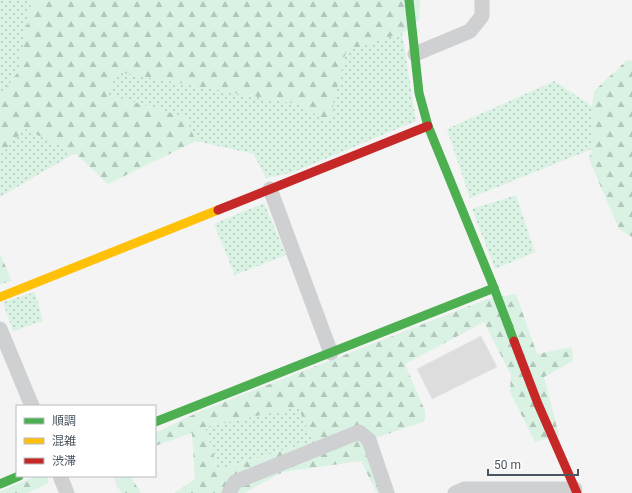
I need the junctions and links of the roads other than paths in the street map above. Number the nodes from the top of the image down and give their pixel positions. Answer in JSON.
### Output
{"nodes":[{"id":1,"x":409,"y":0,"type":"edge"},
{"id":2,"x":482,"y":0,"type":"edge"},
{"id":3,"x":415,"y":54,"type":"junction"},
{"id":4,"x":428,"y":126,"type":"junction"},
{"id":5,"x":270,"y":189,"type":"junction"},
{"id":6,"x":494,"y":288,"type":"junction"},
{"id":7,"x":0,"y":296,"type":"edge"},
{"id":8,"x":0,"y":329,"type":"edge"},
{"id":9,"x":331,"y":353,"type":"junction"},
{"id":10,"x":32,"y":405,"type":"edge"},
{"id":11,"x":156,"y":422,"type":"edge"},
{"id":12,"x":17,"y":477,"type":"edge"},
{"id":13,"x":60,"y":477,"type":"edge"},
{"id":14,"x":0,"y":484,"type":"edge"},
{"id":15,"x":576,"y":491,"type":"edge"},
{"id":16,"x":67,"y":493,"type":"edge"},
{"id":17,"x":230,"y":493,"type":"edge"},
{"id":18,"x":388,"y":493,"type":"edge"},
{"id":19,"x":455,"y":493,"type":"edge"}],
"edges":[{"from":1,"to":3,"type":"street"},
{"from":2,"to":3,"type":"street"},
{"from":3,"to":4,"type":"street"},
{"from":4,"to":5,"type":"street"},
{"from":4,"to":6,"type":"street"},
{"from":5,"to":7,"type":"street"},
{"from":5,"to":9,"type":"street"},
{"from":6,"to":9,"type":"street"},
{"from":6,"to":15,"type":"street"},
{"from":8,"to":10,"type":"street"},
{"from":9,"to":11,"type":"street"},
{"from":12,"to":14,"type":"street"},
{"from":13,"to":16,"type":"street"},
{"from":15,"to":19,"type":"street"},
{"from":17,"to":18,"type":"street"}]}
